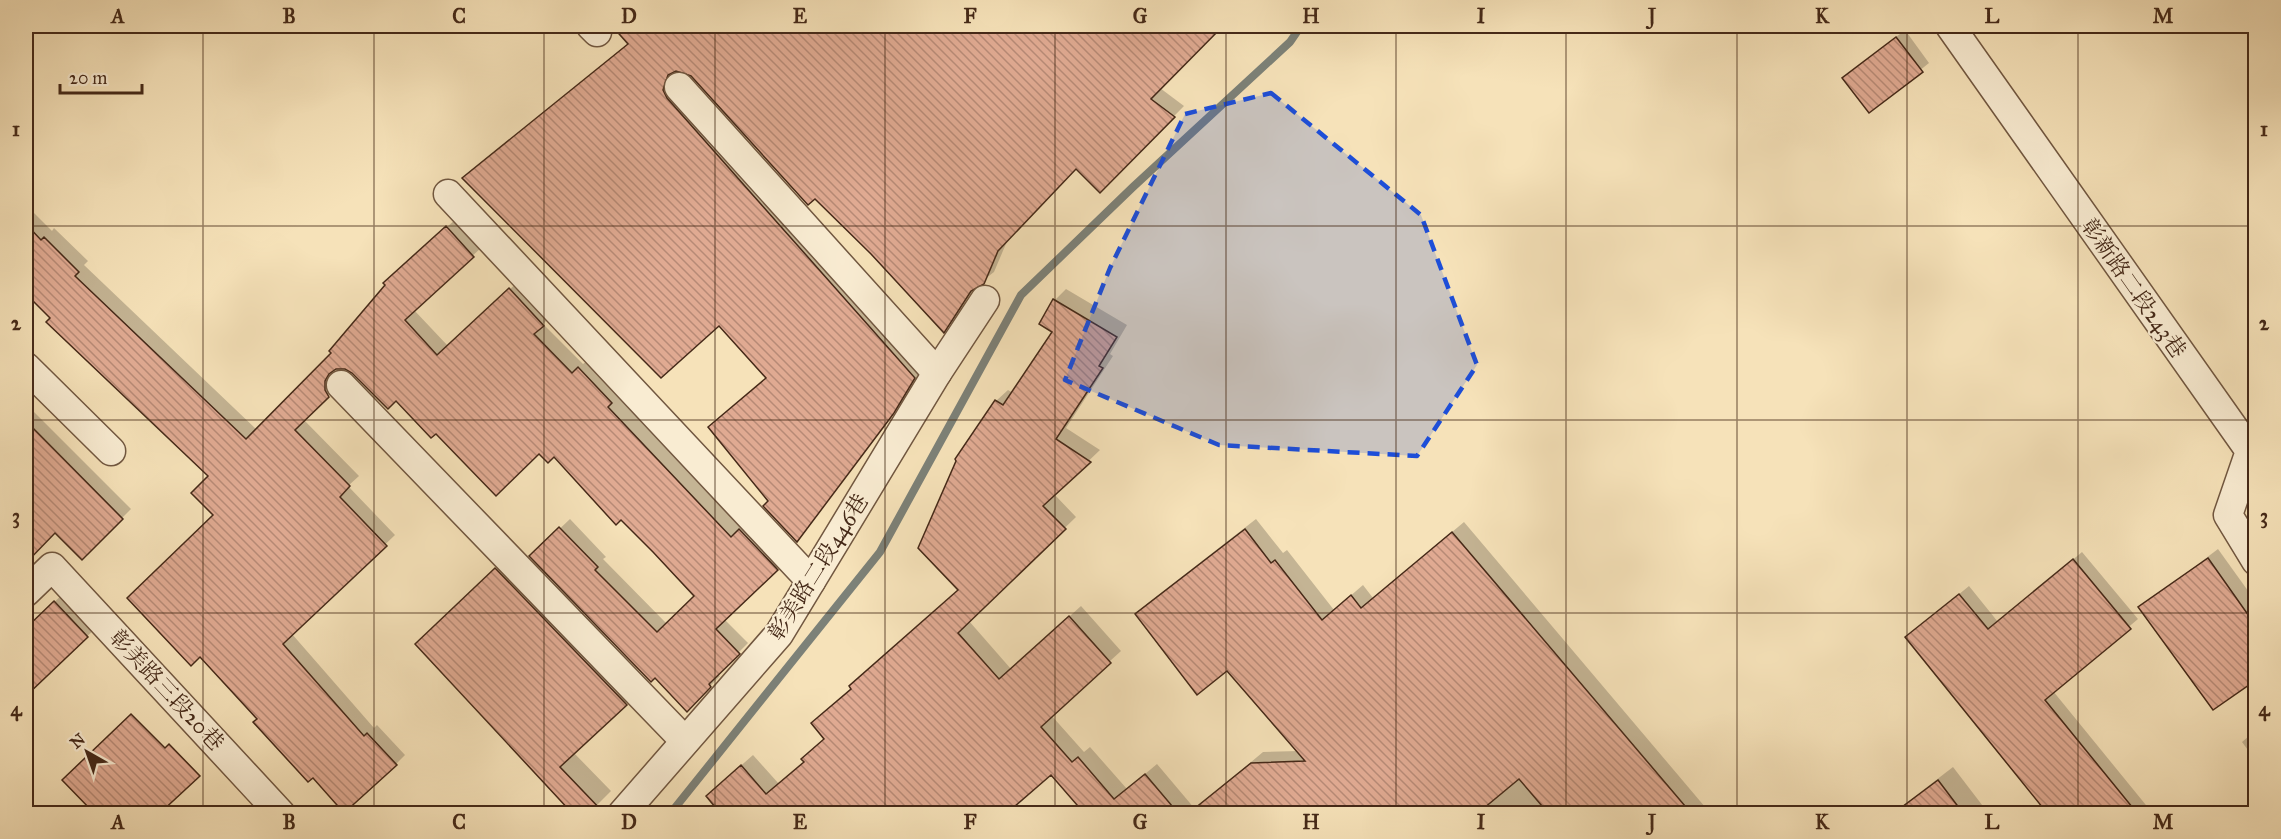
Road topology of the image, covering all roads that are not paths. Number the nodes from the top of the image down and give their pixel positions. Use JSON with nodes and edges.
{"nodes":[{"id":1,"x":1950,"y":26,"type":"edge"},
{"id":2,"x":679,"y":87,"type":"dead end"},
{"id":3,"x":448,"y":194,"type":"dead end"},
{"id":4,"x":985,"y":300,"type":"dead end"},
{"id":5,"x":26,"y":367,"type":"edge"},
{"id":6,"x":937,"y":373,"type":"junction"},
{"id":7,"x":340,"y":385,"type":"dead end"},
{"id":8,"x":111,"y":451,"type":"dead end"},
{"id":9,"x":2256,"y":561,"type":"edge"},
{"id":10,"x":811,"y":581,"type":"junction"},
{"id":11,"x":26,"y":592,"type":"edge"},
{"id":12,"x":686,"y":741,"type":"junction"},
{"id":13,"x":282,"y":813,"type":"edge"},
{"id":14,"x":622,"y":813,"type":"edge"}],
"edges":[{"from":1,"to":9,"type":"street","name":"彰新路二段243巷"},
{"from":2,"to":6,"type":"street"},
{"from":3,"to":10,"type":"street"},
{"from":4,"to":6,"type":"street","name":"彰美路二段446巷"},
{"from":5,"to":8,"type":"street"},
{"from":6,"to":10,"type":"street","name":"彰美路二段446巷"},
{"from":7,"to":12,"type":"street"},
{"from":10,"to":12,"type":"street","name":"彰美路二段446巷"},
{"from":11,"to":13,"type":"street","name":"彰美路三段20巷"},
{"from":12,"to":14,"type":"street","name":"彰美路二段446巷"}]}
